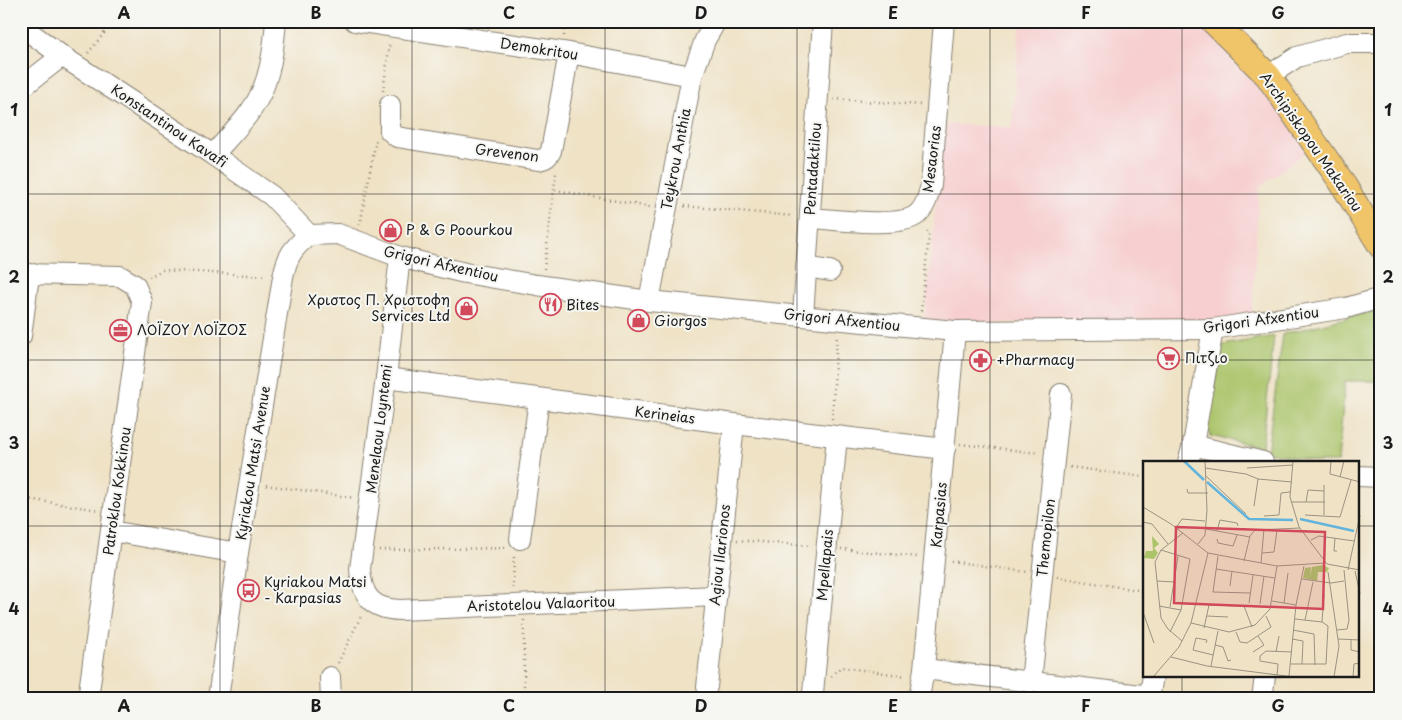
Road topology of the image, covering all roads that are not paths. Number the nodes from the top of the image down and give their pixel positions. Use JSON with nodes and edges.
{"nodes":[{"id":1,"x":276,"y":21,"type":"edge"},
{"id":2,"x":355,"y":21,"type":"edge"},
{"id":3,"x":716,"y":21,"type":"edge"},
{"id":4,"x":823,"y":21,"type":"edge"},
{"id":5,"x":944,"y":21,"type":"edge"},
{"id":6,"x":1213,"y":21,"type":"edge"},
{"id":7,"x":389,"y":24,"type":"edge"},
{"id":8,"x":21,"y":26,"type":"edge"},
{"id":9,"x":1381,"y":43,"type":"edge"},
{"id":10,"x":568,"y":53,"type":"junction"},
{"id":11,"x":70,"y":61,"type":"junction"},
{"id":12,"x":692,"y":76,"type":"junction"},
{"id":13,"x":1268,"y":76,"type":"junction"},
{"id":14,"x":21,"y":88,"type":"edge"},
{"id":15,"x":390,"y":105,"type":"road end"},
{"id":16,"x":213,"y":155,"type":"junction"},
{"id":17,"x":810,"y":218,"type":"junction"},
{"id":18,"x":309,"y":235,"type":"junction"},
{"id":19,"x":1381,"y":246,"type":"edge"},
{"id":20,"x":400,"y":257,"type":"junction"},
{"id":21,"x":806,"y":267,"type":"junction"},
{"id":22,"x":830,"y":270,"type":"dead end"},
{"id":23,"x":25,"y":274,"type":"edge"},
{"id":24,"x":1381,"y":298,"type":"edge"},
{"id":25,"x":649,"y":300,"type":"junction"},
{"id":26,"x":802,"y":316,"type":"junction"},
{"id":27,"x":1213,"y":329,"type":"junction"},
{"id":28,"x":955,"y":331,"type":"junction"},
{"id":29,"x":21,"y":336,"type":"edge"},
{"id":30,"x":386,"y":378,"type":"junction"},
{"id":31,"x":1062,"y":394,"type":"dead end"},
{"id":32,"x":539,"y":399,"type":"junction"},
{"id":33,"x":734,"y":424,"type":"junction"},
{"id":34,"x":834,"y":436,"type":"junction"},
{"id":35,"x":945,"y":446,"type":"junction"},
{"id":36,"x":1190,"y":454,"type":"edge"},
{"id":37,"x":1255,"y":461,"type":"edge"},
{"id":38,"x":1360,"y":476,"type":"edge"},
{"id":39,"x":1381,"y":478,"type":"edge"},
{"id":40,"x":113,"y":522,"type":"junction"},
{"id":41,"x":520,"y":539,"type":"dead end"},
{"id":42,"x":238,"y":553,"type":"junction"},
{"id":43,"x":716,"y":596,"type":"junction"},
{"id":44,"x":369,"y":599,"type":"joint"},
{"id":45,"x":923,"y":674,"type":"junction"},
{"id":46,"x":330,"y":677,"type":"road end"},
{"id":47,"x":1265,"y":678,"type":"edge"},
{"id":48,"x":1031,"y":682,"type":"junction"},
{"id":49,"x":707,"y":687,"type":"dead end"},
{"id":50,"x":1151,"y":690,"type":"edge"},
{"id":51,"x":813,"y":693,"type":"road end"},
{"id":52,"x":88,"y":699,"type":"edge"},
{"id":53,"x":218,"y":699,"type":"edge"},
{"id":54,"x":331,"y":699,"type":"edge"},
{"id":55,"x":919,"y":699,"type":"edge"},
{"id":56,"x":1262,"y":699,"type":"edge"}],
"edges":[{"from":1,"to":16,"type":"street"},
{"from":2,"to":7,"type":"street","name":"Demokritou"},
{"from":3,"to":12,"type":"street","name":"Teykrou Anthia"},
{"from":4,"to":17,"type":"street","name":"Pentadaktilou"},
{"from":5,"to":17,"type":"street","name":"Mesaorias"},
{"from":6,"to":13,"type":"main road","name":"Archipiskopou Makariou"},
{"from":7,"to":10,"type":"street","name":"Demokritou"},
{"from":8,"to":11,"type":"street","name":"Konstantinou Kavafi"},
{"from":9,"to":13,"type":"street"},
{"from":10,"to":12,"type":"street","name":"Demokritou"},
{"from":10,"to":15,"type":"street","name":"Grevenon"},
{"from":11,"to":14,"type":"street"},
{"from":11,"to":16,"type":"street","name":"Konstantinou Kavafi"},
{"from":12,"to":25,"type":"street","name":"Teykrou Anthia"},
{"from":13,"to":19,"type":"main road","name":"Archipiskopou Makariou"},
{"from":16,"to":18,"type":"street","name":"Konstantinou Kavafi"},
{"from":17,"to":21,"type":"street","name":"Pentadaktilou"},
{"from":18,"to":20,"type":"street","name":"Grigori Afxentiou"},
{"from":18,"to":42,"type":"street","name":"Kyriakou Matsi Avenue"},
{"from":20,"to":25,"type":"street","name":"Grigori Afxentiou"},
{"from":20,"to":30,"type":"street","name":"Menelaou Loyntemi"},
{"from":21,"to":22,"type":"street"},
{"from":21,"to":26,"type":"street","name":"Pentadaktilou"},
{"from":23,"to":29,"type":"street"},
{"from":23,"to":40,"type":"street","name":"Patroklou Kokkinou"},
{"from":24,"to":27,"type":"street","name":"Grigori Afxentiou"},
{"from":25,"to":26,"type":"street","name":"Grigori Afxentiou"},
{"from":26,"to":28,"type":"street","name":"Grigori Afxentiou"},
{"from":27,"to":28,"type":"street","name":"Grigori Afxentiou"},
{"from":27,"to":36,"type":"street"},
{"from":28,"to":35,"type":"street","name":"Karpasias"},
{"from":30,"to":32,"type":"street","name":"Kerineias"},
{"from":30,"to":44,"type":"street","name":"Menelaou Loyntemi"},
{"from":31,"to":48,"type":"street","name":"Themopilon"},
{"from":32,"to":33,"type":"street","name":"Kerineias"},
{"from":32,"to":41,"type":"street"},
{"from":33,"to":34,"type":"street","name":"Kerineias"},
{"from":33,"to":43,"type":"street","name":"Agiou Ilarionos"},
{"from":34,"to":35,"type":"street","name":"Kerineias"},
{"from":34,"to":51,"type":"street","name":"Mpellapais"},
{"from":35,"to":45,"type":"street","name":"Karpasias"},
{"from":36,"to":37,"type":"street"},
{"from":38,"to":39,"type":"street"},
{"from":40,"to":42,"type":"street"},
{"from":40,"to":52,"type":"street","name":"Patroklou Kokkinou"},
{"from":42,"to":53,"type":"street","name":"Kyriakou Matsi Avenue"},
{"from":43,"to":44,"type":"street","name":"Aristotelou Valaoritou"},
{"from":43,"to":49,"type":"street","name":"Agiou Ilarionos"},
{"from":45,"to":48,"type":"street"},
{"from":45,"to":55,"type":"street","name":"Karpasias"},
{"from":46,"to":54,"type":"street"},
{"from":47,"to":56,"type":"street"},
{"from":48,"to":50,"type":"street"}]}
